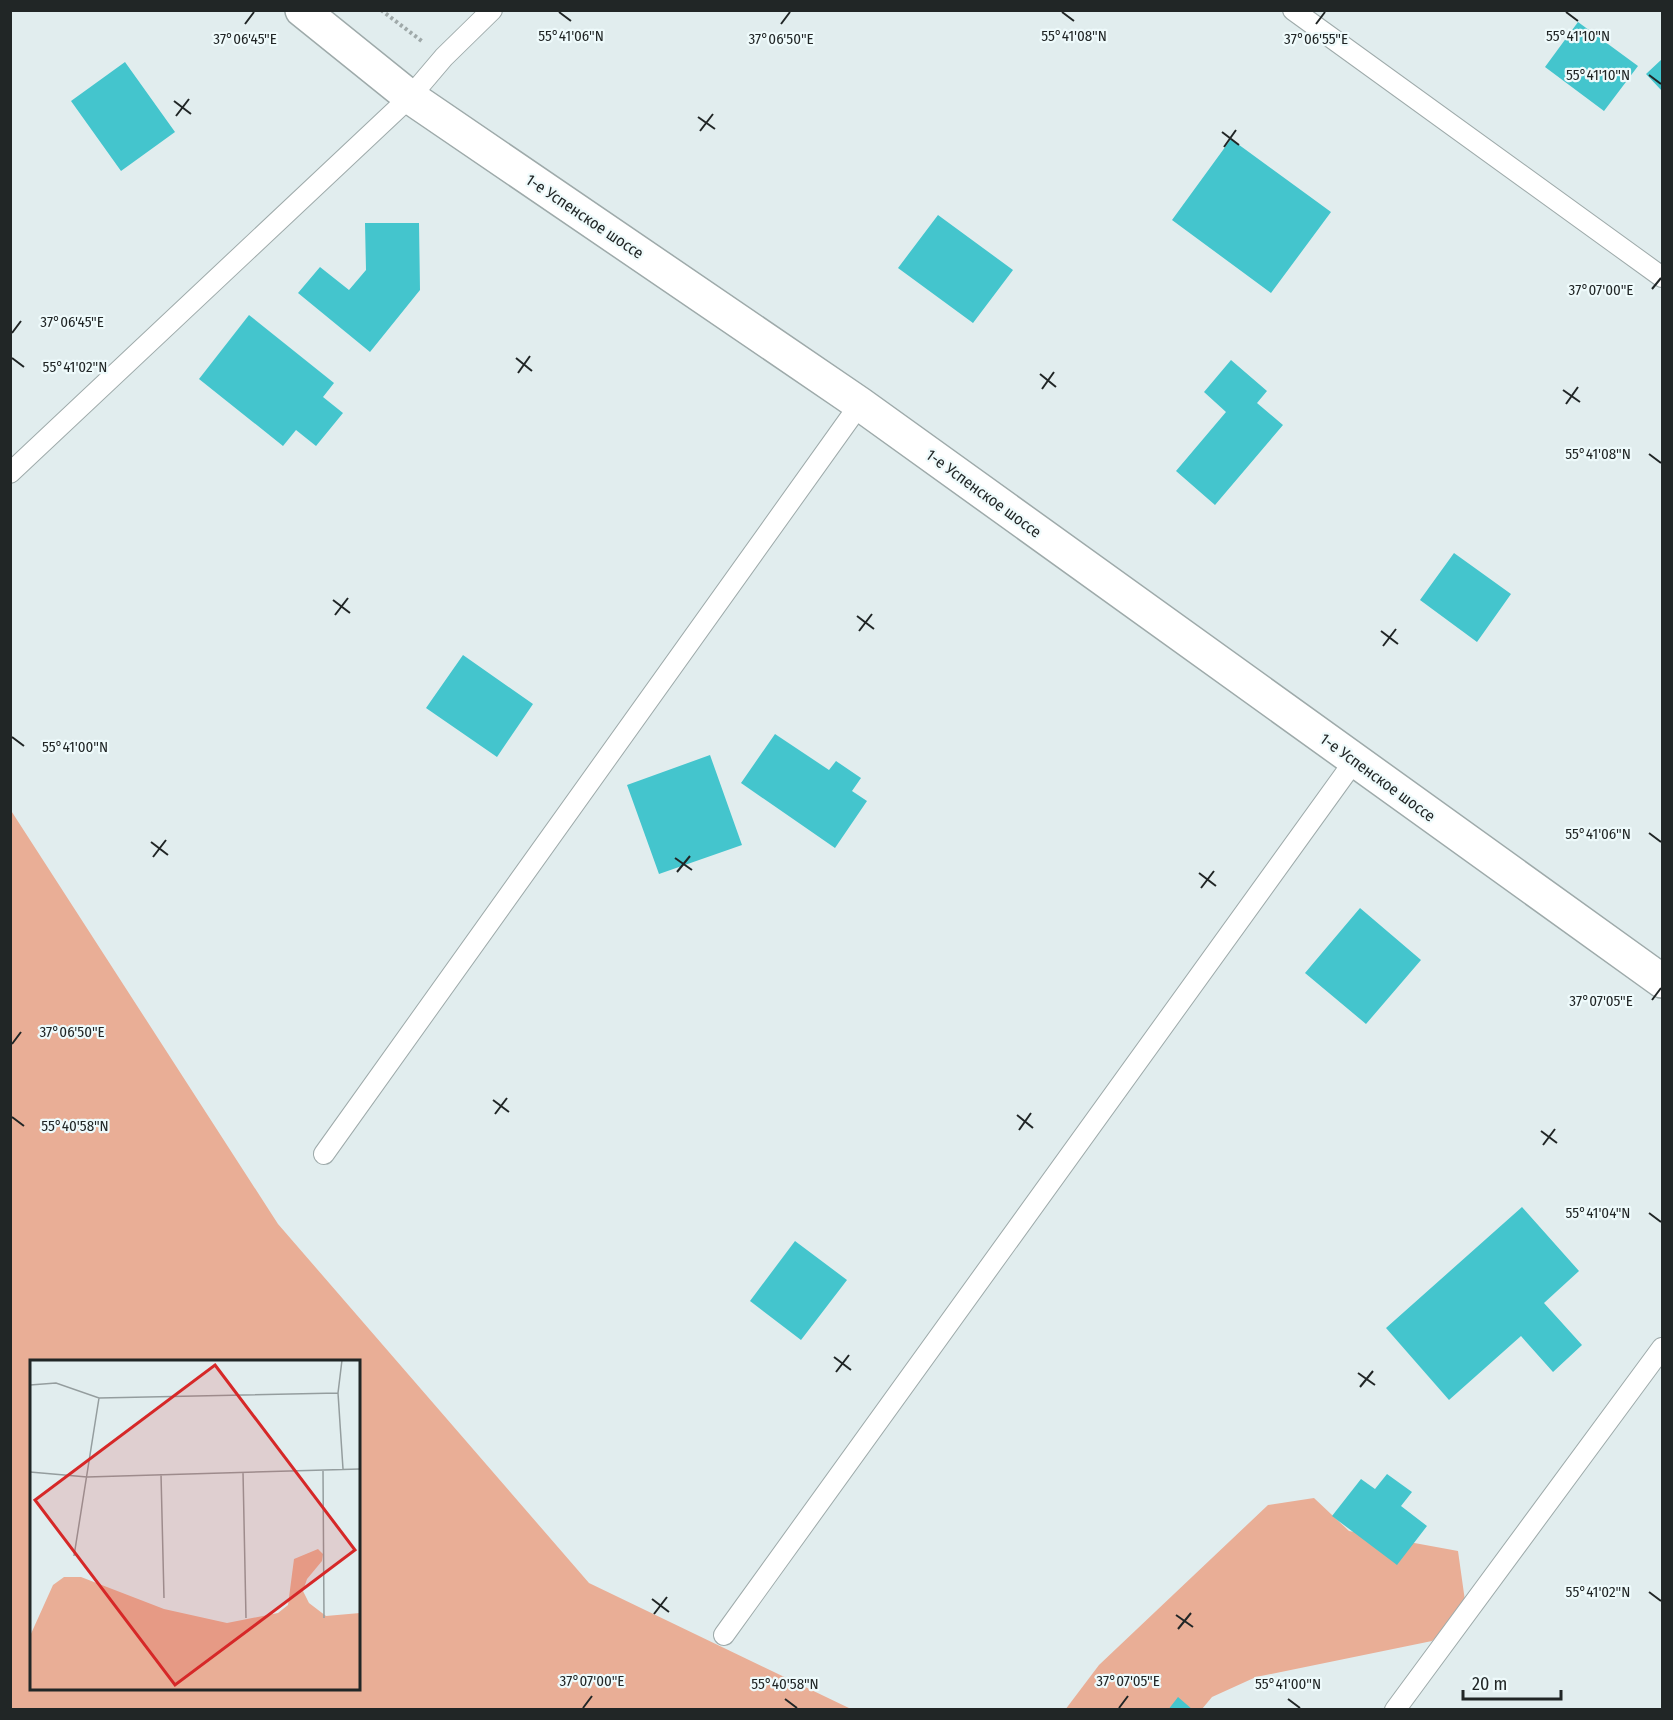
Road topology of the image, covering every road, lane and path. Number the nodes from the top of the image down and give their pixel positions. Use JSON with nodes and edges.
{"nodes":[{"id":1,"x":302,"y":10,"type":"edge"},
{"id":2,"x":381,"y":10,"type":"edge"},
{"id":3,"x":492,"y":10,"type":"edge"},
{"id":4,"x":1293,"y":10,"type":"edge"},
{"id":5,"x":444,"y":57,"type":"junction"},
{"id":6,"x":410,"y":97,"type":"junction"},
{"id":7,"x":1662,"y":277,"type":"edge"},
{"id":8,"x":860,"y":404,"type":"junction"},
{"id":9,"x":10,"y":473,"type":"edge"},
{"id":10,"x":1355,"y":760,"type":"junction"},
{"id":11,"x":1662,"y":981,"type":"edge"},
{"id":12,"x":324,"y":1154,"type":"dead end"},
{"id":13,"x":1662,"y":1348,"type":"edge"},
{"id":14,"x":724,"y":1635,"type":"dead end"},
{"id":15,"x":1395,"y":1710,"type":"edge"}],
"edges":[{"from":1,"to":6,"type":"main road","name":"1-е Успенское шоссе"},
{"from":2,"to":5,"type":"path"},
{"from":3,"to":5,"type":"lane"},
{"from":4,"to":7,"type":"lane"},
{"from":5,"to":6,"type":"lane"},
{"from":6,"to":8,"type":"main road","name":"1-е Успенское шоссе"},
{"from":6,"to":9,"type":"lane"},
{"from":8,"to":10,"type":"main road","name":"1-е Успенское шоссе"},
{"from":8,"to":12,"type":"lane"},
{"from":10,"to":11,"type":"main road","name":"1-е Успенское шоссе"},
{"from":10,"to":14,"type":"lane"},
{"from":13,"to":15,"type":"lane"}]}
